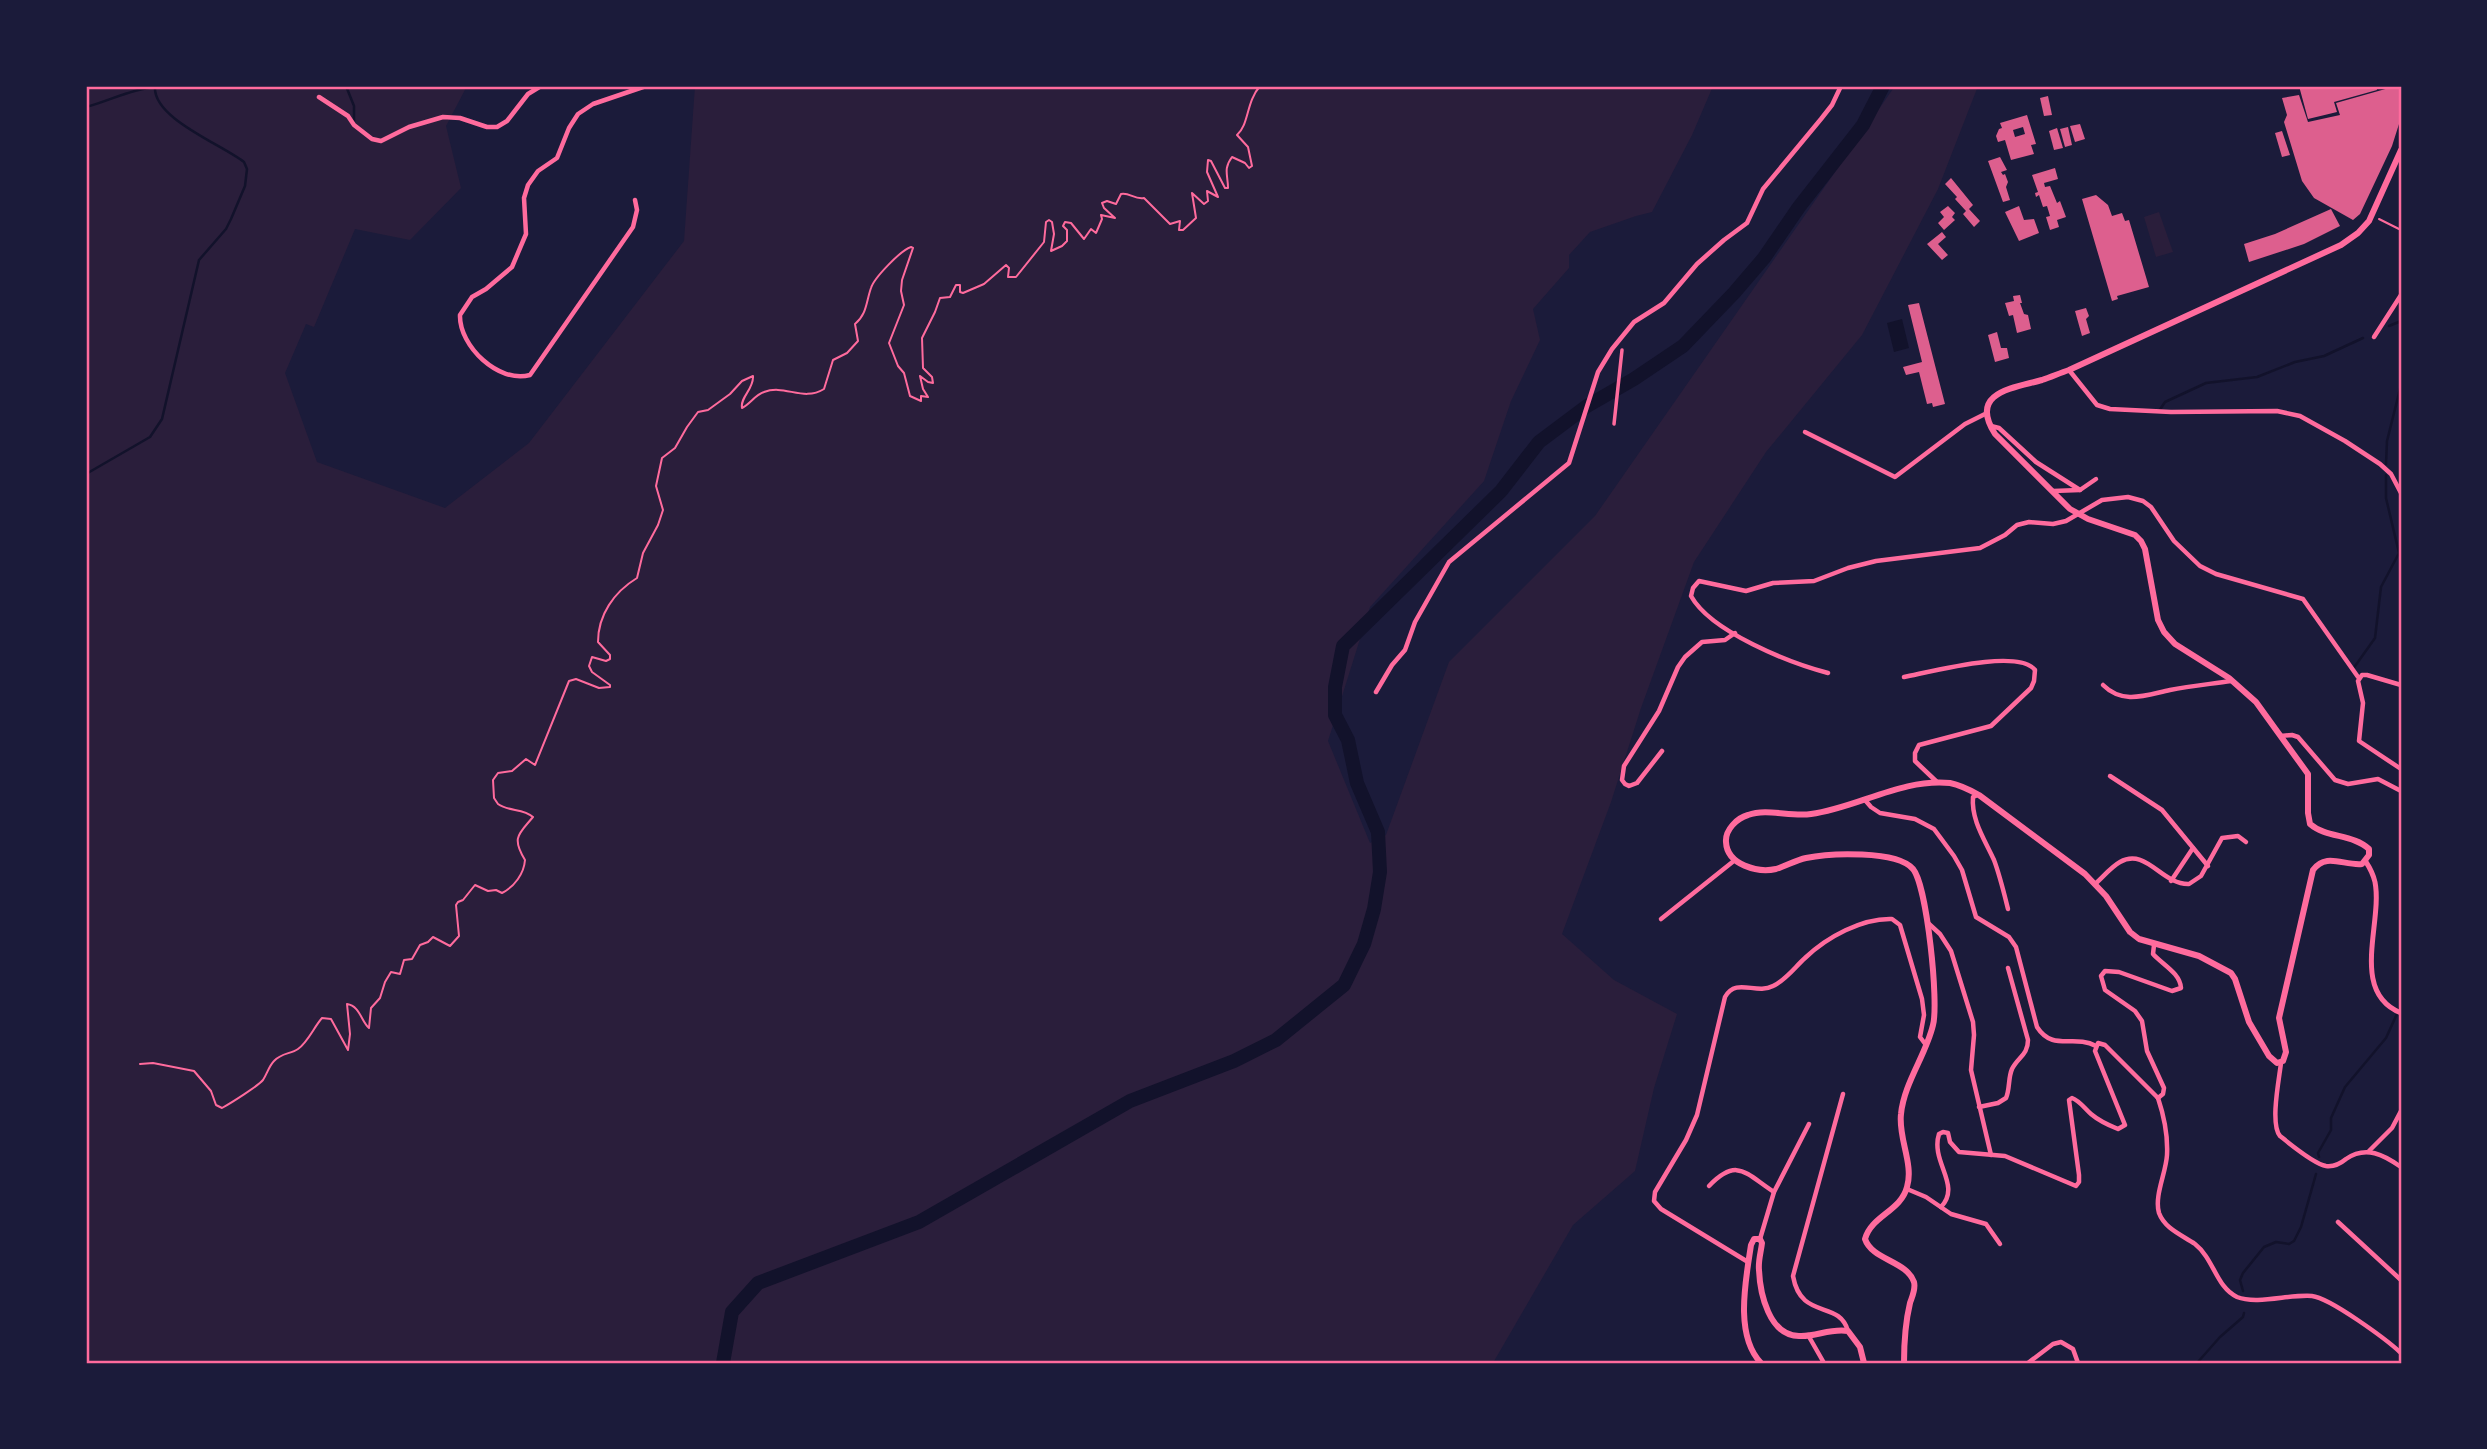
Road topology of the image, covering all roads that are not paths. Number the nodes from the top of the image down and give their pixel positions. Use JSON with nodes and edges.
{"nodes":[{"id":1,"x":541,"y":86,"type":"edge"},
{"id":2,"x":646,"y":86,"type":"edge"},
{"id":3,"x":1841,"y":86,"type":"edge"},
{"id":4,"x":319,"y":97,"type":"dead end"},
{"id":5,"x":2401,"y":150,"type":"edge"},
{"id":6,"x":635,"y":200,"type":"dead end"},
{"id":7,"x":2401,"y":295,"type":"edge"},
{"id":8,"x":2374,"y":337,"type":"dead end"},
{"id":9,"x":1622,"y":350,"type":"dead end"},
{"id":10,"x":2069,"y":370,"type":"junction"},
{"id":11,"x":1988,"y":412,"type":"junction"},
{"id":12,"x":1614,"y":424,"type":"dead end"},
{"id":13,"x":1990,"y":426,"type":"junction"},
{"id":14,"x":1805,"y":432,"type":"dead end"},
{"id":15,"x":2096,"y":479,"type":"dead end"},
{"id":16,"x":2080,"y":490,"type":"junction"},
{"id":17,"x":2053,"y":491,"type":"junction"},
{"id":18,"x":2401,"y":493,"type":"edge"},
{"id":19,"x":2078,"y":514,"type":"junction"},
{"id":20,"x":1735,"y":633,"type":"junction"},
{"id":21,"x":1828,"y":673,"type":"dead end"},
{"id":22,"x":1904,"y":677,"type":"dead end"},
{"id":23,"x":2358,"y":677,"type":"junction"},
{"id":24,"x":2231,"y":681,"type":"junction"},
{"id":25,"x":2103,"y":685,"type":"dead end"},
{"id":26,"x":2401,"y":685,"type":"edge"},
{"id":27,"x":1376,"y":692,"type":"dead end"},
{"id":28,"x":2281,"y":736,"type":"junction"},
{"id":29,"x":1662,"y":751,"type":"dead end"},
{"id":30,"x":2401,"y":769,"type":"edge"},
{"id":31,"x":2110,"y":776,"type":"dead end"},
{"id":32,"x":1939,"y":783,"type":"junction"},
{"id":33,"x":2401,"y":790,"type":"edge"},
{"id":34,"x":1979,"y":795,"type":"junction"},
{"id":35,"x":1866,"y":800,"type":"junction"},
{"id":36,"x":2246,"y":842,"type":"dead end"},
{"id":37,"x":2193,"y":848,"type":"junction"},
{"id":38,"x":1735,"y":860,"type":"junction"},
{"id":39,"x":2366,"y":862,"type":"junction"},
{"id":40,"x":2208,"y":866,"type":"junction"},
{"id":41,"x":2171,"y":881,"type":"junction"},
{"id":42,"x":2095,"y":884,"type":"junction"},
{"id":43,"x":2008,"y":909,"type":"dead end"},
{"id":44,"x":1661,"y":919,"type":"dead end"},
{"id":45,"x":1927,"y":923,"type":"junction"},
{"id":46,"x":2154,"y":944,"type":"junction"},
{"id":47,"x":2008,"y":968,"type":"dead end"},
{"id":48,"x":2401,"y":1013,"type":"edge"},
{"id":49,"x":1926,"y":1045,"type":"junction"},
{"id":50,"x":2096,"y":1046,"type":"junction"},
{"id":51,"x":2281,"y":1063,"type":"junction"},
{"id":52,"x":1843,"y":1094,"type":"dead end"},
{"id":53,"x":2158,"y":1098,"type":"junction"},
{"id":54,"x":1979,"y":1107,"type":"junction"},
{"id":55,"x":2401,"y":1111,"type":"edge"},
{"id":56,"x":1809,"y":1124,"type":"dead end"},
{"id":57,"x":2369,"y":1152,"type":"junction"},
{"id":58,"x":1991,"y":1155,"type":"junction"},
{"id":59,"x":2401,"y":1167,"type":"edge"},
{"id":60,"x":1709,"y":1186,"type":"dead end"},
{"id":61,"x":1907,"y":1189,"type":"junction"},
{"id":62,"x":1774,"y":1192,"type":"junction"},
{"id":63,"x":1941,"y":1207,"type":"junction"},
{"id":64,"x":2338,"y":1222,"type":"dead end"},
{"id":65,"x":1759,"y":1239,"type":"junction"},
{"id":66,"x":2000,"y":1244,"type":"dead end"},
{"id":67,"x":1748,"y":1262,"type":"junction"},
{"id":68,"x":2401,"y":1280,"type":"edge"},
{"id":69,"x":1848,"y":1331,"type":"junction"},
{"id":70,"x":1808,"y":1335,"type":"junction"},
{"id":71,"x":2401,"y":1353,"type":"edge"},
{"id":72,"x":1761,"y":1363,"type":"edge"},
{"id":73,"x":1825,"y":1363,"type":"edge"},
{"id":74,"x":1864,"y":1363,"type":"edge"},
{"id":75,"x":1904,"y":1363,"type":"edge"},
{"id":76,"x":2028,"y":1363,"type":"edge"},
{"id":77,"x":2078,"y":1363,"type":"edge"}],
"edges":[{"from":1,"to":4,"type":"street"},
{"from":2,"to":6,"type":"street"},
{"from":3,"to":27,"type":"street"},
{"from":5,"to":10,"type":"main road"},
{"from":7,"to":8,"type":"street"},
{"from":9,"to":12,"type":"street"},
{"from":10,"to":11,"type":"main road"},
{"from":10,"to":18,"type":"street"},
{"from":11,"to":13,"type":"main road"},
{"from":11,"to":14,"type":"street"},
{"from":13,"to":16,"type":"street"},
{"from":13,"to":17,"type":"main road"},
{"from":15,"to":16,"type":"street"},
{"from":16,"to":17,"type":"street"},
{"from":17,"to":19,"type":"main road"},
{"from":19,"to":20,"type":"street"},
{"from":19,"to":23,"type":"street"},
{"from":19,"to":24,"type":"main road"},
{"from":20,"to":21,"type":"street"},
{"from":20,"to":29,"type":"street"},
{"from":22,"to":32,"type":"street"},
{"from":23,"to":26,"type":"street"},
{"from":23,"to":30,"type":"street"},
{"from":24,"to":25,"type":"street"},
{"from":24,"to":28,"type":"main road"},
{"from":28,"to":33,"type":"street"},
{"from":28,"to":39,"type":"main road"},
{"from":31,"to":37,"type":"street"},
{"from":32,"to":34,"type":"main road"},
{"from":32,"to":35,"type":"main road"},
{"from":34,"to":42,"type":"main road"},
{"from":34,"to":43,"type":"street"},
{"from":35,"to":38,"type":"main road"},
{"from":35,"to":50,"type":"street"},
{"from":36,"to":40,"type":"street"},
{"from":37,"to":40,"type":"street"},
{"from":37,"to":41,"type":"street"},
{"from":38,"to":44,"type":"street"},
{"from":38,"to":45,"type":"main road"},
{"from":39,"to":48,"type":"street"},
{"from":39,"to":51,"type":"main road"},
{"from":40,"to":41,"type":"street"},
{"from":41,"to":42,"type":"street"},
{"from":42,"to":46,"type":"main road"},
{"from":45,"to":49,"type":"main road"},
{"from":45,"to":54,"type":"street"},
{"from":46,"to":51,"type":"main road"},
{"from":46,"to":53,"type":"street"},
{"from":47,"to":54,"type":"street"},
{"from":49,"to":61,"type":"main road"},
{"from":49,"to":67,"type":"street"},
{"from":50,"to":53,"type":"street"},
{"from":50,"to":58,"type":"street"},
{"from":51,"to":57,"type":"street"},
{"from":52,"to":69,"type":"street"},
{"from":53,"to":71,"type":"street"},
{"from":54,"to":58,"type":"street"},
{"from":55,"to":57,"type":"street"},
{"from":56,"to":62,"type":"street"},
{"from":57,"to":59,"type":"street"},
{"from":58,"to":63,"type":"street"},
{"from":60,"to":62,"type":"street"},
{"from":61,"to":63,"type":"street"},
{"from":61,"to":75,"type":"main road"},
{"from":62,"to":65,"type":"street"},
{"from":63,"to":66,"type":"street"},
{"from":64,"to":68,"type":"street"},
{"from":65,"to":67,"type":"main road"},
{"from":65,"to":70,"type":"main road"},
{"from":67,"to":72,"type":"main road"},
{"from":69,"to":70,"type":"main road"},
{"from":69,"to":74,"type":"main road"},
{"from":70,"to":73,"type":"street"},
{"from":76,"to":77,"type":"street"}]}
